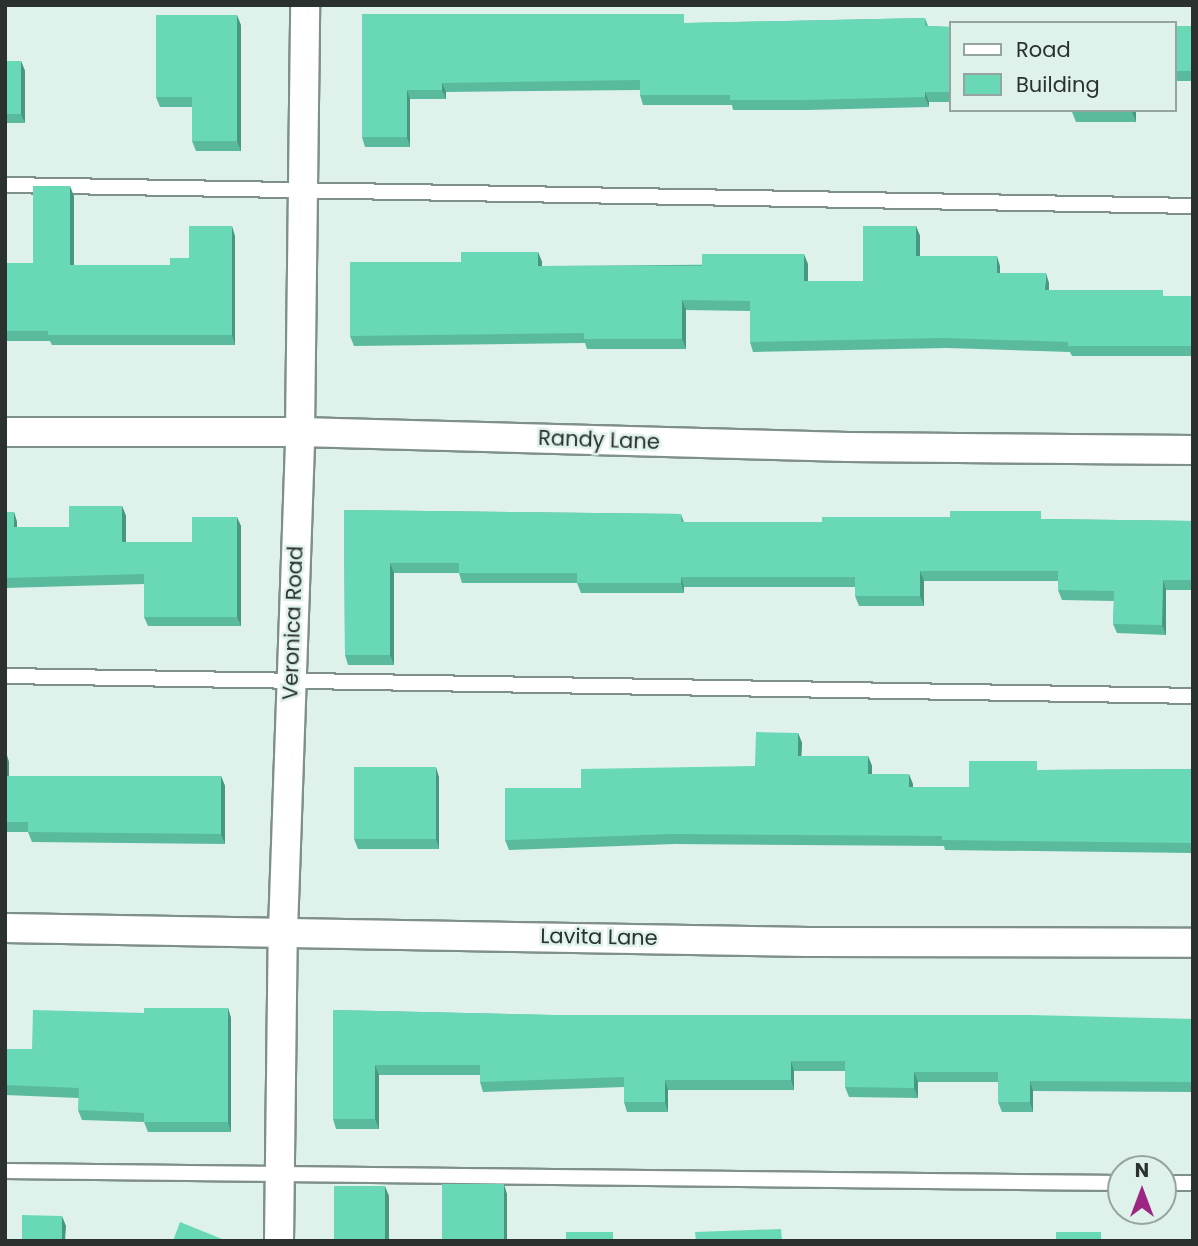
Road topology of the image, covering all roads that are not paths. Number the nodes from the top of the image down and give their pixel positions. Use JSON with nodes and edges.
{"nodes":[{"id":1,"x":305,"y":5,"type":"edge"},
{"id":2,"x":5,"y":185,"type":"edge"},
{"id":3,"x":303,"y":188,"type":"junction"},
{"id":4,"x":1193,"y":206,"type":"edge"},
{"id":5,"x":5,"y":432,"type":"edge"},
{"id":6,"x":300,"y":432,"type":"junction"},
{"id":7,"x":1193,"y":450,"type":"edge"},
{"id":8,"x":5,"y":676,"type":"edge"},
{"id":9,"x":292,"y":678,"type":"junction"},
{"id":10,"x":1193,"y":696,"type":"edge"},
{"id":11,"x":5,"y":928,"type":"edge"},
{"id":12,"x":283,"y":930,"type":"junction"},
{"id":13,"x":1193,"y":943,"type":"edge"},
{"id":14,"x":5,"y":1171,"type":"edge"},
{"id":15,"x":280,"y":1175,"type":"junction"},
{"id":16,"x":1107,"y":1183,"type":"edge"},
{"id":17,"x":279,"y":1241,"type":"edge"}],
"edges":[{"from":1,"to":3,"type":"street","name":"Veronica Road"},
{"from":2,"to":3,"type":"lane"},
{"from":3,"to":4,"type":"lane"},
{"from":3,"to":6,"type":"street","name":"Veronica Road"},
{"from":5,"to":6,"type":"street","name":"Randy Lane"},
{"from":6,"to":7,"type":"street","name":"Randy Lane"},
{"from":6,"to":9,"type":"street","name":"Veronica Road"},
{"from":8,"to":9,"type":"lane"},
{"from":9,"to":10,"type":"lane"},
{"from":9,"to":12,"type":"street","name":"Veronica Road"},
{"from":11,"to":12,"type":"street","name":"Lavita Lane"},
{"from":12,"to":13,"type":"street","name":"Lavita Lane"},
{"from":12,"to":15,"type":"street","name":"Veronica Road"},
{"from":14,"to":15,"type":"lane"},
{"from":15,"to":16,"type":"lane"},
{"from":15,"to":17,"type":"street","name":"Veronica Road"}]}
